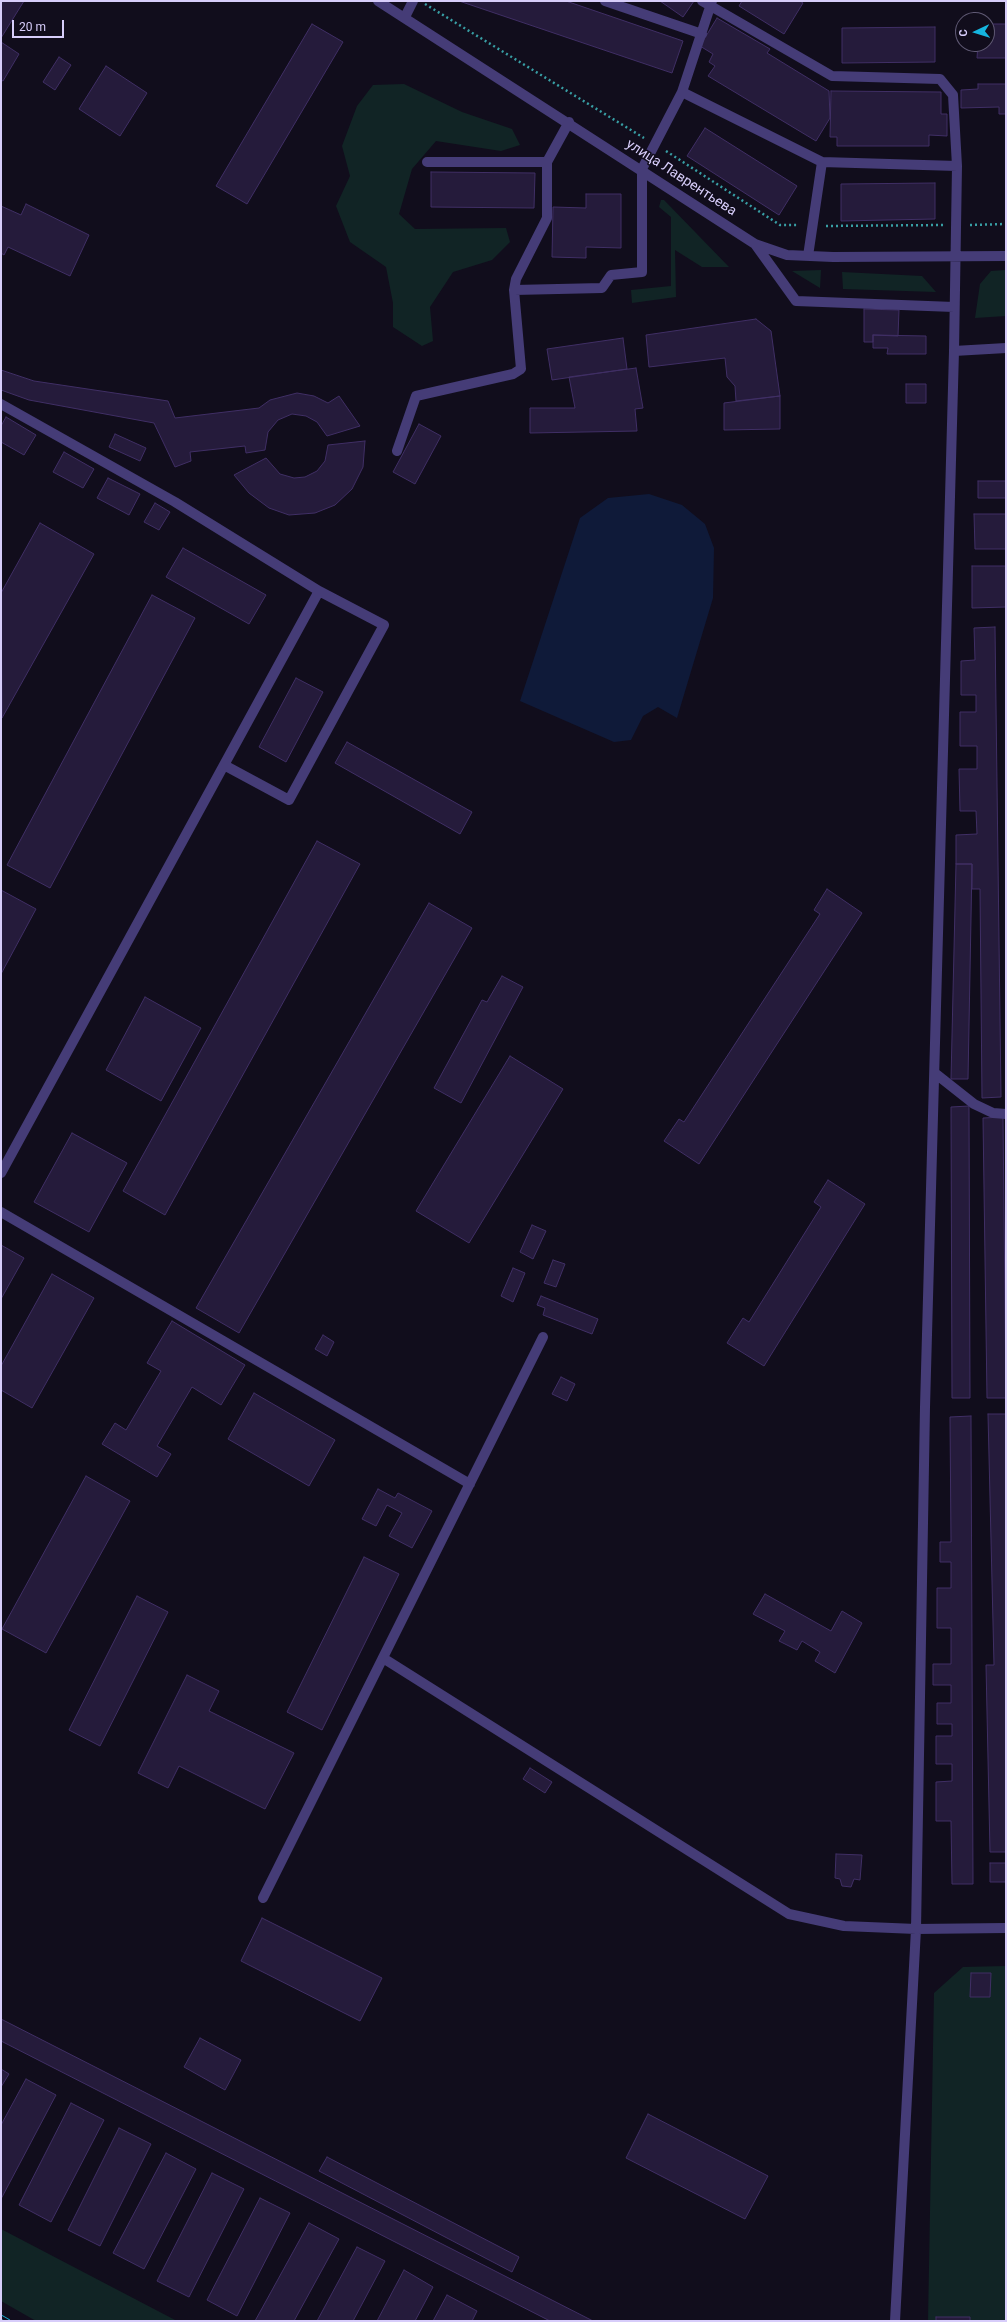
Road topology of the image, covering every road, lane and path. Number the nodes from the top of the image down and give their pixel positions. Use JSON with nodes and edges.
{"nodes":[{"id":1,"x":378,"y":1,"type":"edge"},
{"id":2,"x":413,"y":1,"type":"edge"},
{"id":3,"x":419,"y":1,"type":"edge"},
{"id":4,"x":605,"y":1,"type":"edge"},
{"id":5,"x":708,"y":2,"type":"edge"},
{"id":6,"x":405,"y":17,"type":"junction"},
{"id":7,"x":702,"y":34,"type":"junction"},
{"id":8,"x":682,"y":92,"type":"junction"},
{"id":9,"x":569,"y":122,"type":"junction"},
{"id":10,"x":655,"y":144,"type":"junction"},
{"id":11,"x":427,"y":162,"type":"dead end"},
{"id":12,"x":547,"y":162,"type":"junction"},
{"id":13,"x":822,"y":162,"type":"junction"},
{"id":14,"x":957,"y":166,"type":"junction"},
{"id":15,"x":642,"y":169,"type":"junction"},
{"id":16,"x":1006,"y":224,"type":"edge"},
{"id":17,"x":956,"y":225,"type":"junction"},
{"id":18,"x":813,"y":226,"type":"junction"},
{"id":19,"x":755,"y":244,"type":"junction"},
{"id":20,"x":808,"y":256,"type":"junction"},
{"id":21,"x":955,"y":256,"type":"junction"},
{"id":22,"x":1006,"y":256,"type":"edge"},
{"id":23,"x":514,"y":290,"type":"junction"},
{"id":24,"x":954,"y":307,"type":"junction"},
{"id":25,"x":1006,"y":348,"type":"edge"},
{"id":26,"x":954,"y":351,"type":"junction"},
{"id":27,"x":1,"y":404,"type":"edge"},
{"id":28,"x":397,"y":451,"type":"dead end"},
{"id":29,"x":320,"y":590,"type":"junction"},
{"id":30,"x":224,"y":765,"type":"junction"},
{"id":31,"x":936,"y":1074,"type":"junction"},
{"id":32,"x":1006,"y":1114,"type":"edge"},
{"id":33,"x":1,"y":1174,"type":"edge"},
{"id":34,"x":1,"y":1212,"type":"edge"},
{"id":35,"x":543,"y":1337,"type":"dead end"},
{"id":36,"x":470,"y":1484,"type":"junction"},
{"id":37,"x":383,"y":1658,"type":"junction"},
{"id":38,"x":263,"y":1898,"type":"dead end"},
{"id":39,"x":1006,"y":1928,"type":"edge"},
{"id":40,"x":916,"y":1929,"type":"junction"},
{"id":41,"x":895,"y":2321,"type":"edge"}],
"edges":[{"from":1,"to":6,"type":"street","name":"улица Лаврентьева"},
{"from":2,"to":6,"type":"street"},
{"from":3,"to":10,"type":"path"},
{"from":4,"to":7,"type":"street"},
{"from":5,"to":7,"type":"street"},
{"from":5,"to":14,"type":"street"},
{"from":6,"to":9,"type":"street","name":"улица Лаврентьева"},
{"from":7,"to":8,"type":"street"},
{"from":8,"to":10,"type":"street"},
{"from":8,"to":13,"type":"street"},
{"from":9,"to":12,"type":"street"},
{"from":9,"to":15,"type":"street","name":"улица Лаврентьева"},
{"from":10,"to":15,"type":"street"},
{"from":10,"to":18,"type":"path"},
{"from":11,"to":12,"type":"street"},
{"from":12,"to":23,"type":"street"},
{"from":13,"to":14,"type":"street"},
{"from":13,"to":18,"type":"street"},
{"from":14,"to":17,"type":"street"},
{"from":15,"to":19,"type":"street","name":"улица Лаврентьева"},
{"from":15,"to":23,"type":"street"},
{"from":16,"to":17,"type":"path"},
{"from":17,"to":18,"type":"path"},
{"from":17,"to":21,"type":"street"},
{"from":18,"to":20,"type":"street"},
{"from":19,"to":20,"type":"street","name":"улица Лаврентьева"},
{"from":19,"to":24,"type":"street"},
{"from":20,"to":21,"type":"street","name":"улица Лаврентьева"},
{"from":21,"to":22,"type":"street","name":"улица Лаврентьева"},
{"from":21,"to":24,"type":"street"},
{"from":23,"to":28,"type":"street"},
{"from":24,"to":26,"type":"street"},
{"from":25,"to":26,"type":"street"},
{"from":26,"to":31,"type":"street"},
{"from":27,"to":29,"type":"street"},
{"from":29,"to":30,"type":"street"},
{"from":29,"to":30,"type":"street"},
{"from":30,"to":33,"type":"street"},
{"from":31,"to":32,"type":"street"},
{"from":31,"to":40,"type":"street"},
{"from":34,"to":36,"type":"street"},
{"from":35,"to":36,"type":"street"},
{"from":36,"to":37,"type":"street"},
{"from":37,"to":38,"type":"street"},
{"from":37,"to":40,"type":"street"},
{"from":39,"to":40,"type":"street"},
{"from":40,"to":41,"type":"street"}]}
